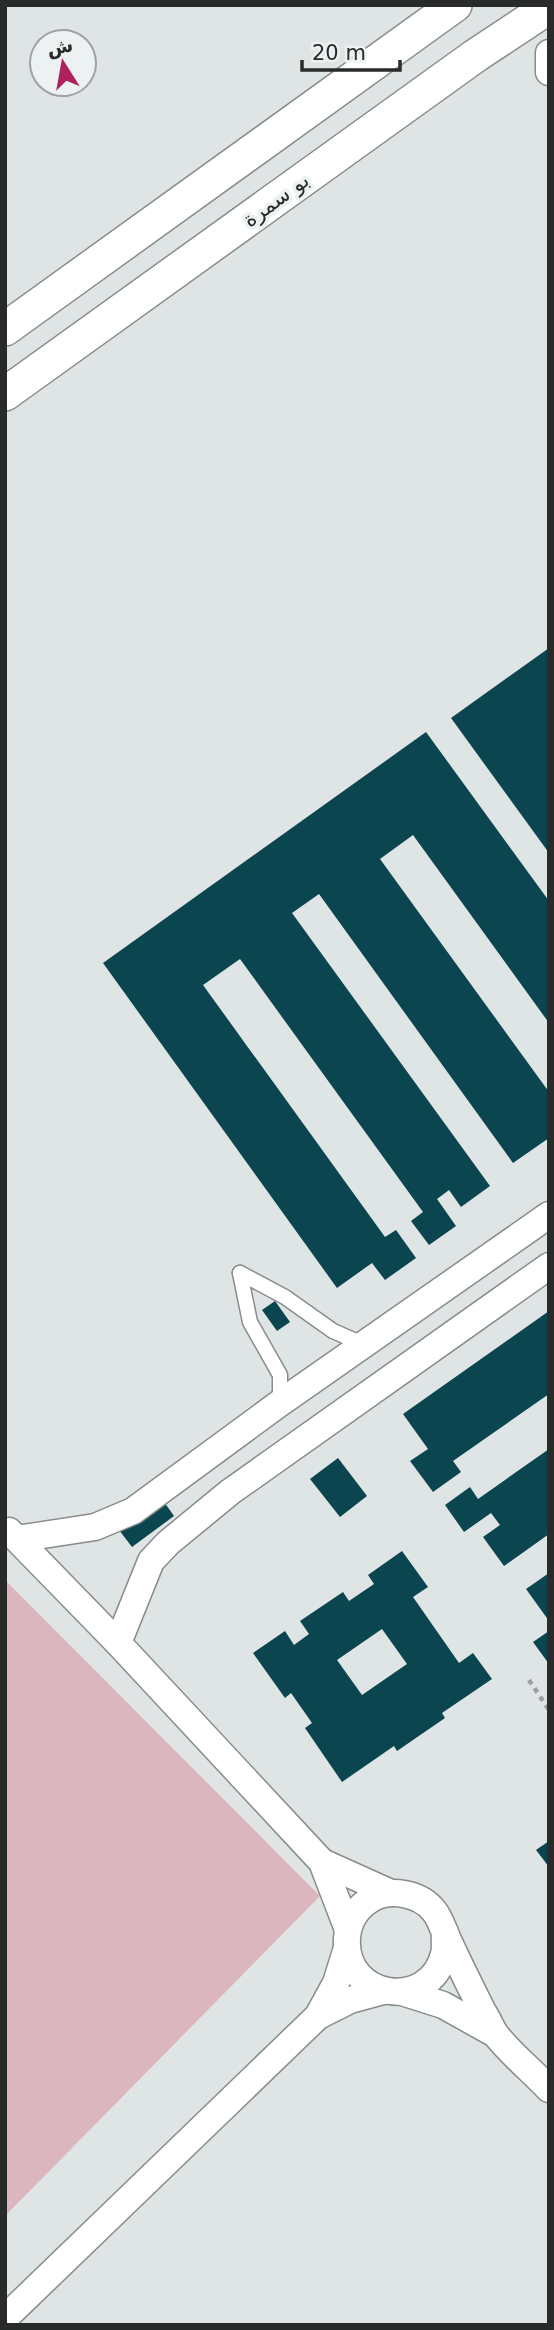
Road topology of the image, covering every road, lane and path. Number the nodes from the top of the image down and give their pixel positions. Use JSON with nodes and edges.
{"nodes":[{"id":1,"x":455,"y":5,"type":"edge"},
{"id":2,"x":549,"y":7,"type":"edge"},
{"id":3,"x":549,"y":53,"type":"edge"},
{"id":4,"x":549,"y":72,"type":"edge"},
{"id":5,"x":5,"y":330,"type":"edge"},
{"id":6,"x":5,"y":394,"type":"edge"},
{"id":7,"x":549,"y":1216,"type":"edge"},
{"id":8,"x":549,"y":1266,"type":"edge"},
{"id":9,"x":365,"y":1345,"type":"junction"},
{"id":10,"x":280,"y":1403,"type":"junction"},
{"id":11,"x":11,"y":1533,"type":"edge"},
{"id":12,"x":118,"y":1643,"type":"junction"},
{"id":13,"x":528,"y":1680,"type":"dead end"},
{"id":14,"x":549,"y":1710,"type":"edge"},
{"id":15,"x":323,"y":1862,"type":"junction"},
{"id":16,"x":391,"y":1893,"type":"junction"},
{"id":17,"x":444,"y":1932,"type":"junction"},
{"id":18,"x":346,"y":1939,"type":"junction"},
{"id":19,"x":392,"y":1992,"type":"junction"},
{"id":20,"x":318,"y":2016,"type":"junction"},
{"id":21,"x":495,"y":2034,"type":"junction"},
{"id":22,"x":549,"y":2089,"type":"edge"},
{"id":23,"x":5,"y":2318,"type":"edge"}],
"edges":[{"from":1,"to":5,"type":"street"},
{"from":2,"to":6,"type":"street","name":"بو سمرة"},
{"from":3,"to":4,"type":"street"},
{"from":7,"to":9,"type":"street"},
{"from":8,"to":12,"type":"street"},
{"from":9,"to":10,"type":"street"},
{"from":9,"to":10,"type":"lane"},
{"from":10,"to":11,"type":"street"},
{"from":11,"to":12,"type":"street"},
{"from":12,"to":15,"type":"street"},
{"from":13,"to":14,"type":"path"},
{"from":15,"to":16,"type":"street"},
{"from":15,"to":18,"type":"street"},
{"from":16,"to":17,"type":"street"},
{"from":16,"to":18,"type":"street"},
{"from":17,"to":19,"type":"street"},
{"from":17,"to":21,"type":"street"},
{"from":18,"to":19,"type":"street"},
{"from":18,"to":20,"type":"street"},
{"from":19,"to":20,"type":"street"},
{"from":19,"to":21,"type":"street"},
{"from":20,"to":23,"type":"street"},
{"from":21,"to":22,"type":"street"}]}
